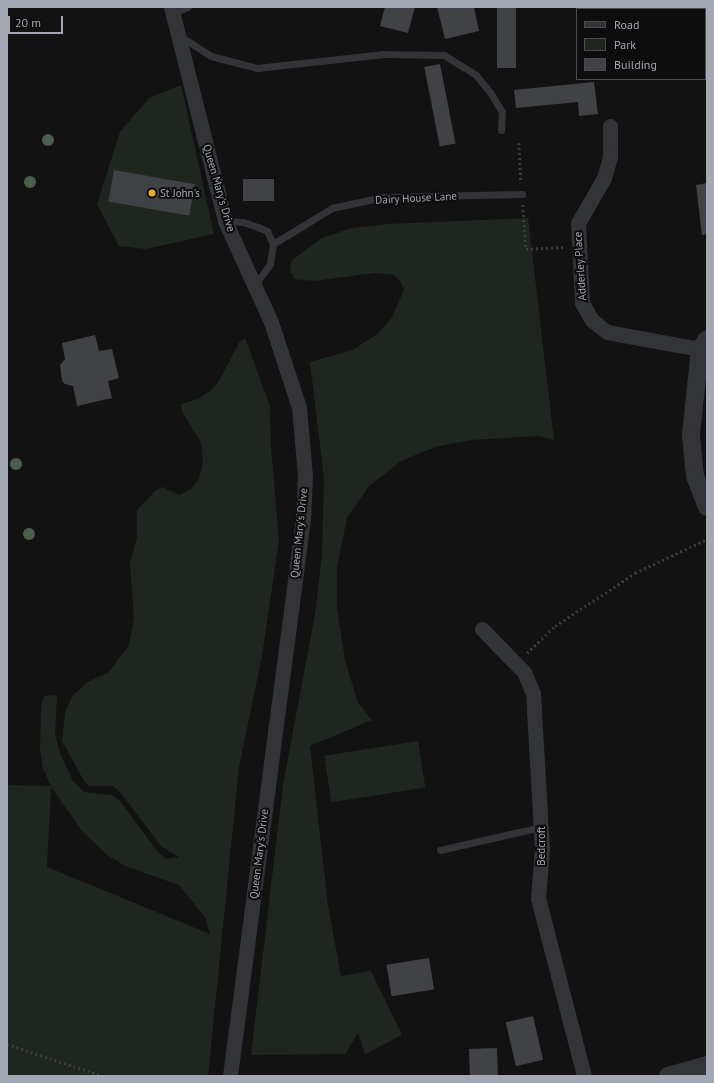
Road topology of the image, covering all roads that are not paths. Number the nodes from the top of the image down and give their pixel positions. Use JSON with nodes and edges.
{"nodes":[{"id":1,"x":188,"y":7,"type":"edge"},
{"id":2,"x":172,"y":10,"type":"edge"},
{"id":3,"x":178,"y":35,"type":"junction"},
{"id":4,"x":610,"y":126,"type":"dead end"},
{"id":5,"x":501,"y":130,"type":"dead end"},
{"id":6,"x":522,"y":194,"type":"road end"},
{"id":7,"x":226,"y":221,"type":"junction"},
{"id":8,"x":273,"y":244,"type":"junction"},
{"id":9,"x":253,"y":286,"type":"junction"},
{"id":10,"x":704,"y":344,"type":"edge"},
{"id":11,"x":707,"y":507,"type":"edge"},
{"id":12,"x":482,"y":629,"type":"dead end"},
{"id":13,"x":541,"y":827,"type":"junction"},
{"id":14,"x":440,"y":850,"type":"dead end"},
{"id":15,"x":707,"y":1066,"type":"edge"},
{"id":16,"x":230,"y":1076,"type":"edge"},
{"id":17,"x":584,"y":1076,"type":"edge"},
{"id":18,"x":668,"y":1076,"type":"edge"}],
"edges":[{"from":1,"to":2,"type":"lane"},
{"from":2,"to":3,"type":"street","name":"Queen Mary's Drive"},
{"from":3,"to":5,"type":"lane"},
{"from":3,"to":7,"type":"street","name":"Queen Mary's Drive"},
{"from":4,"to":10,"type":"street","name":"Adderley Place"},
{"from":6,"to":8,"type":"lane","name":"Dairy House Lane"},
{"from":7,"to":8,"type":"lane"},
{"from":7,"to":9,"type":"street","name":"Queen Mary's Drive"},
{"from":8,"to":9,"type":"lane"},
{"from":9,"to":16,"type":"street","name":"Queen Mary's Drive"},
{"from":10,"to":11,"type":"street"},
{"from":12,"to":13,"type":"street","name":"Bedcroft"},
{"from":13,"to":14,"type":"lane"},
{"from":13,"to":17,"type":"street","name":"Bedcroft"},
{"from":15,"to":18,"type":"street"}]}
